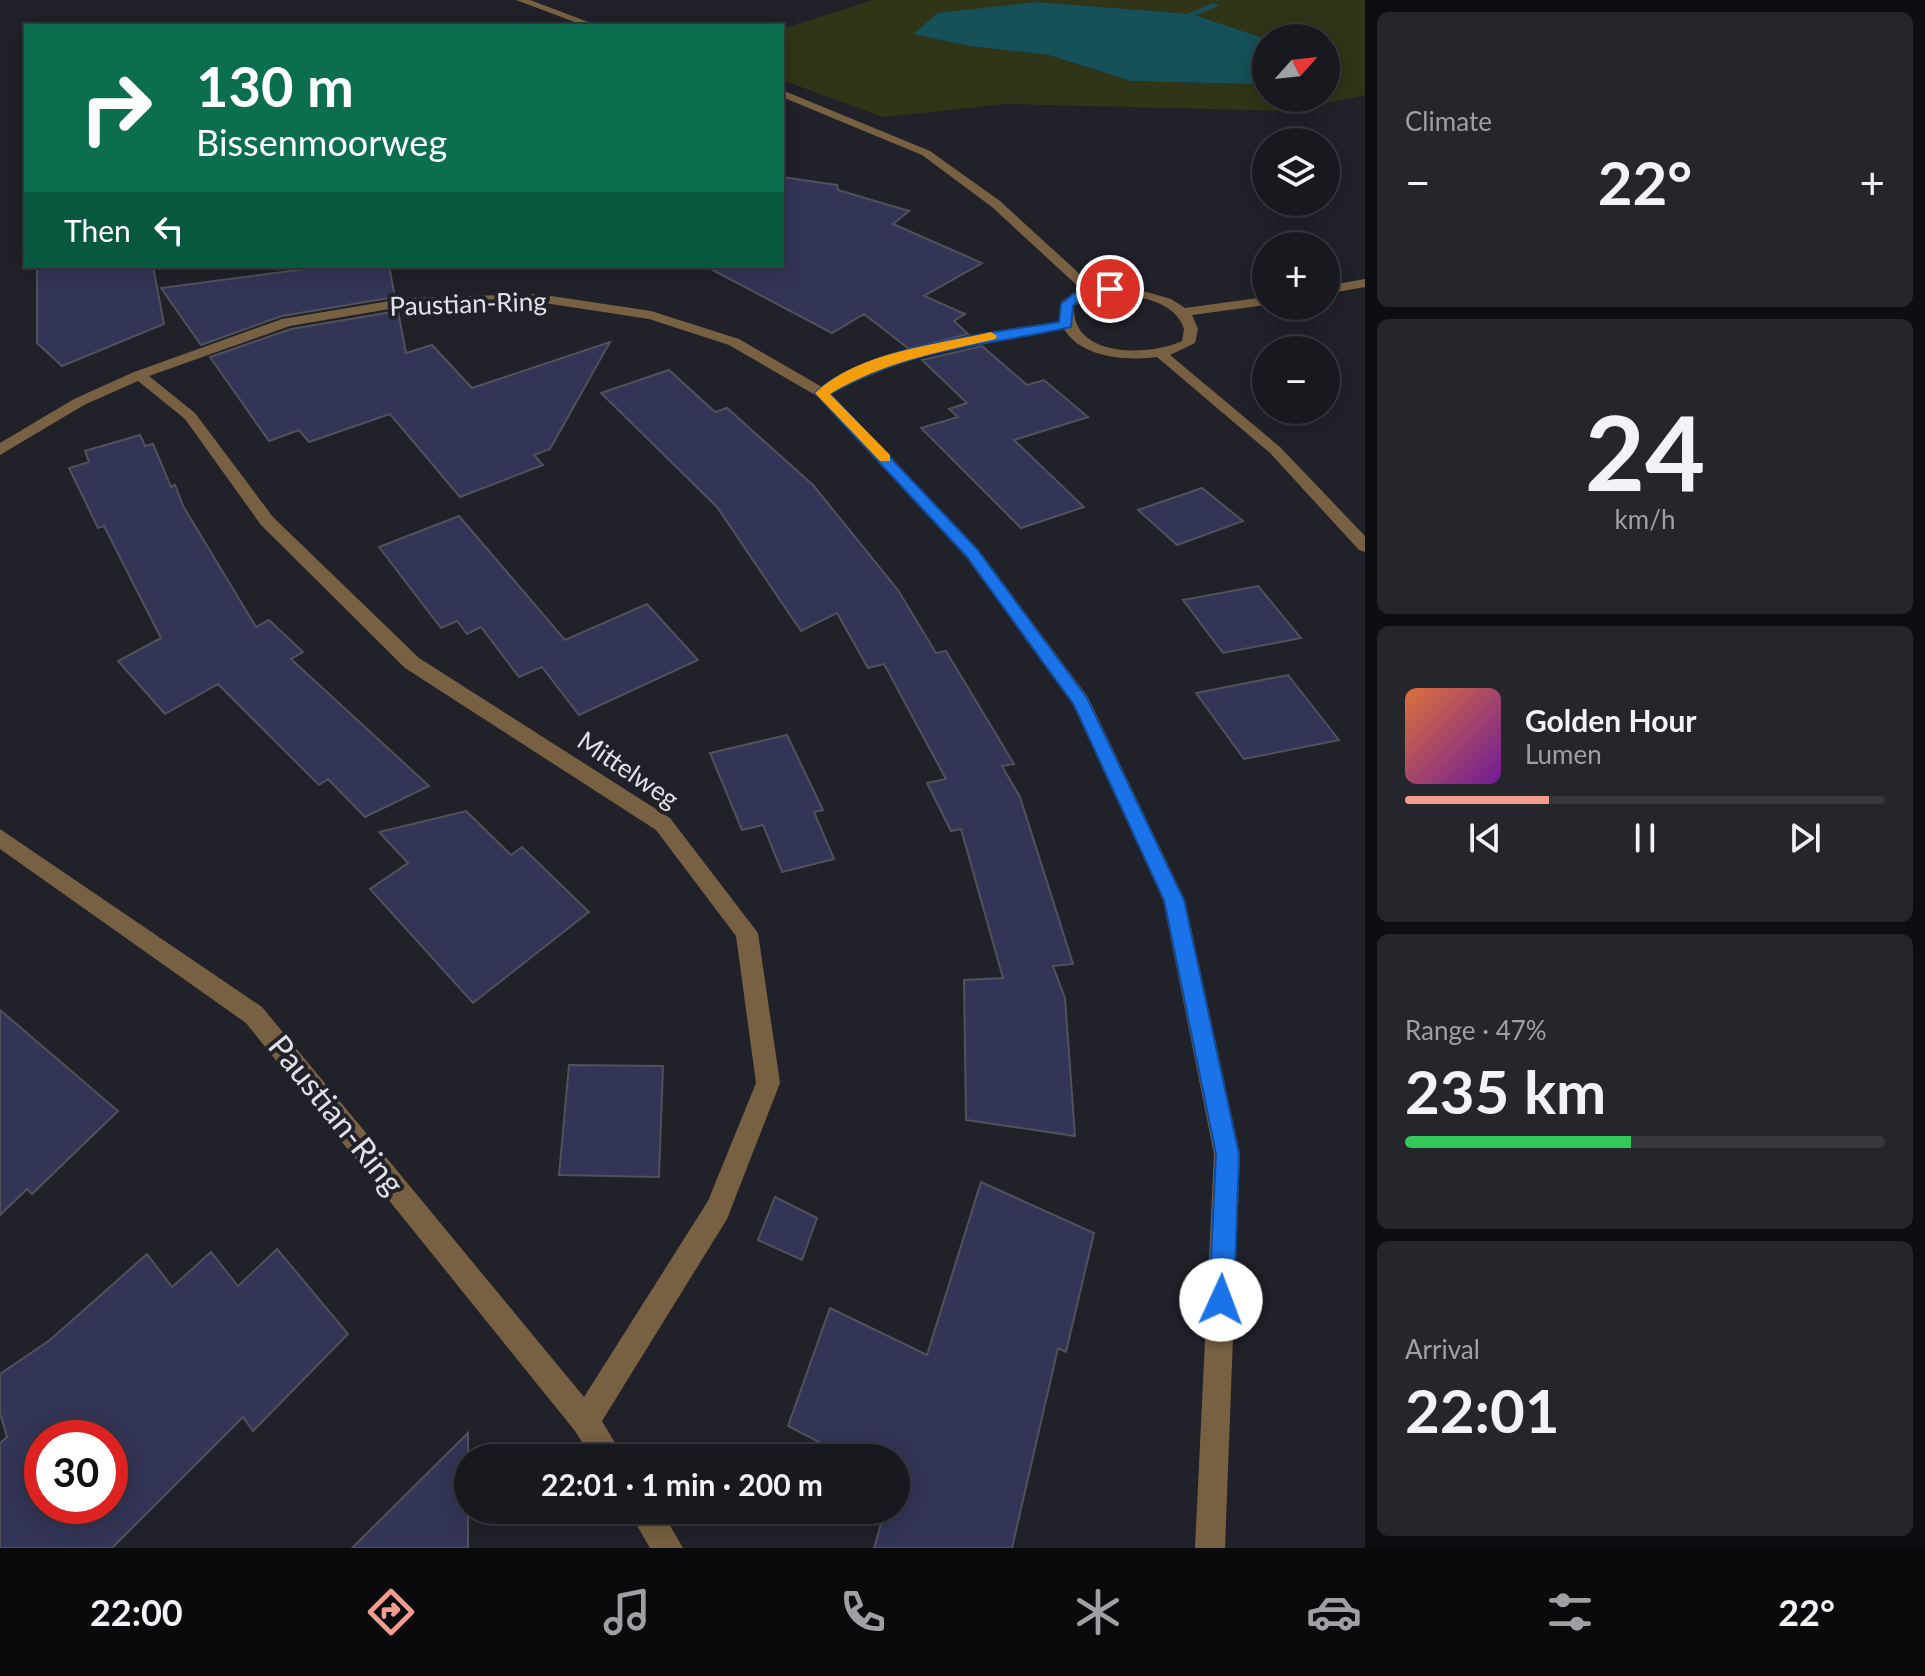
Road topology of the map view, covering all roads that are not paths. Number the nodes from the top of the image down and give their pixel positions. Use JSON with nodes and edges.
{"nodes":[{"id":1,"x":521,"y":0,"type":"edge"},
{"id":2,"x":588,"y":24,"type":"edge"},
{"id":3,"x":784,"y":94,"type":"edge"},
{"id":4,"x":1365,"y":283,"type":"edge"},
{"id":5,"x":1340,"y":287,"type":"edge"},
{"id":6,"x":1091,"y":291,"type":"junction"},
{"id":7,"x":1252,"y":303,"type":"edge"},
{"id":8,"x":1182,"y":312,"type":"junction"},
{"id":9,"x":1066,"y":325,"type":"junction"},
{"id":10,"x":1162,"y":355,"type":"junction"},
{"id":11,"x":139,"y":375,"type":"junction"},
{"id":12,"x":822,"y":393,"type":"junction"},
{"id":13,"x":0,"y":450,"type":"edge"},
{"id":14,"x":1365,"y":546,"type":"edge"},
{"id":15,"x":0,"y":838,"type":"edge"},
{"id":16,"x":585,"y":1421,"type":"junction"},
{"id":17,"x":600,"y":1444,"type":"edge"},
{"id":18,"x":652,"y":1524,"type":"edge"},
{"id":19,"x":668,"y":1548,"type":"edge"},
{"id":20,"x":1210,"y":1548,"type":"edge"}],
"edges":[{"from":1,"to":2,"type":"street"},
{"from":3,"to":6,"type":"street"},
{"from":4,"to":5,"type":"street"},
{"from":6,"to":8,"type":"street"},
{"from":6,"to":9,"type":"street"},
{"from":7,"to":8,"type":"street"},
{"from":8,"to":10,"type":"street"},
{"from":9,"to":10,"type":"street"},
{"from":9,"to":12,"type":"street"},
{"from":10,"to":14,"type":"street"},
{"from":11,"to":12,"type":"street","name":"Paustian-Ring"},
{"from":11,"to":13,"type":"street","name":"Paustian-Ring"},
{"from":11,"to":16,"type":"street","name":"Mittelweg"},
{"from":12,"to":20,"type":"street","name":"Paustian-Ring"},
{"from":15,"to":16,"type":"street","name":"Paustian-Ring"},
{"from":16,"to":17,"type":"street","name":"Paustian-Ring"},
{"from":18,"to":19,"type":"street"}]}
